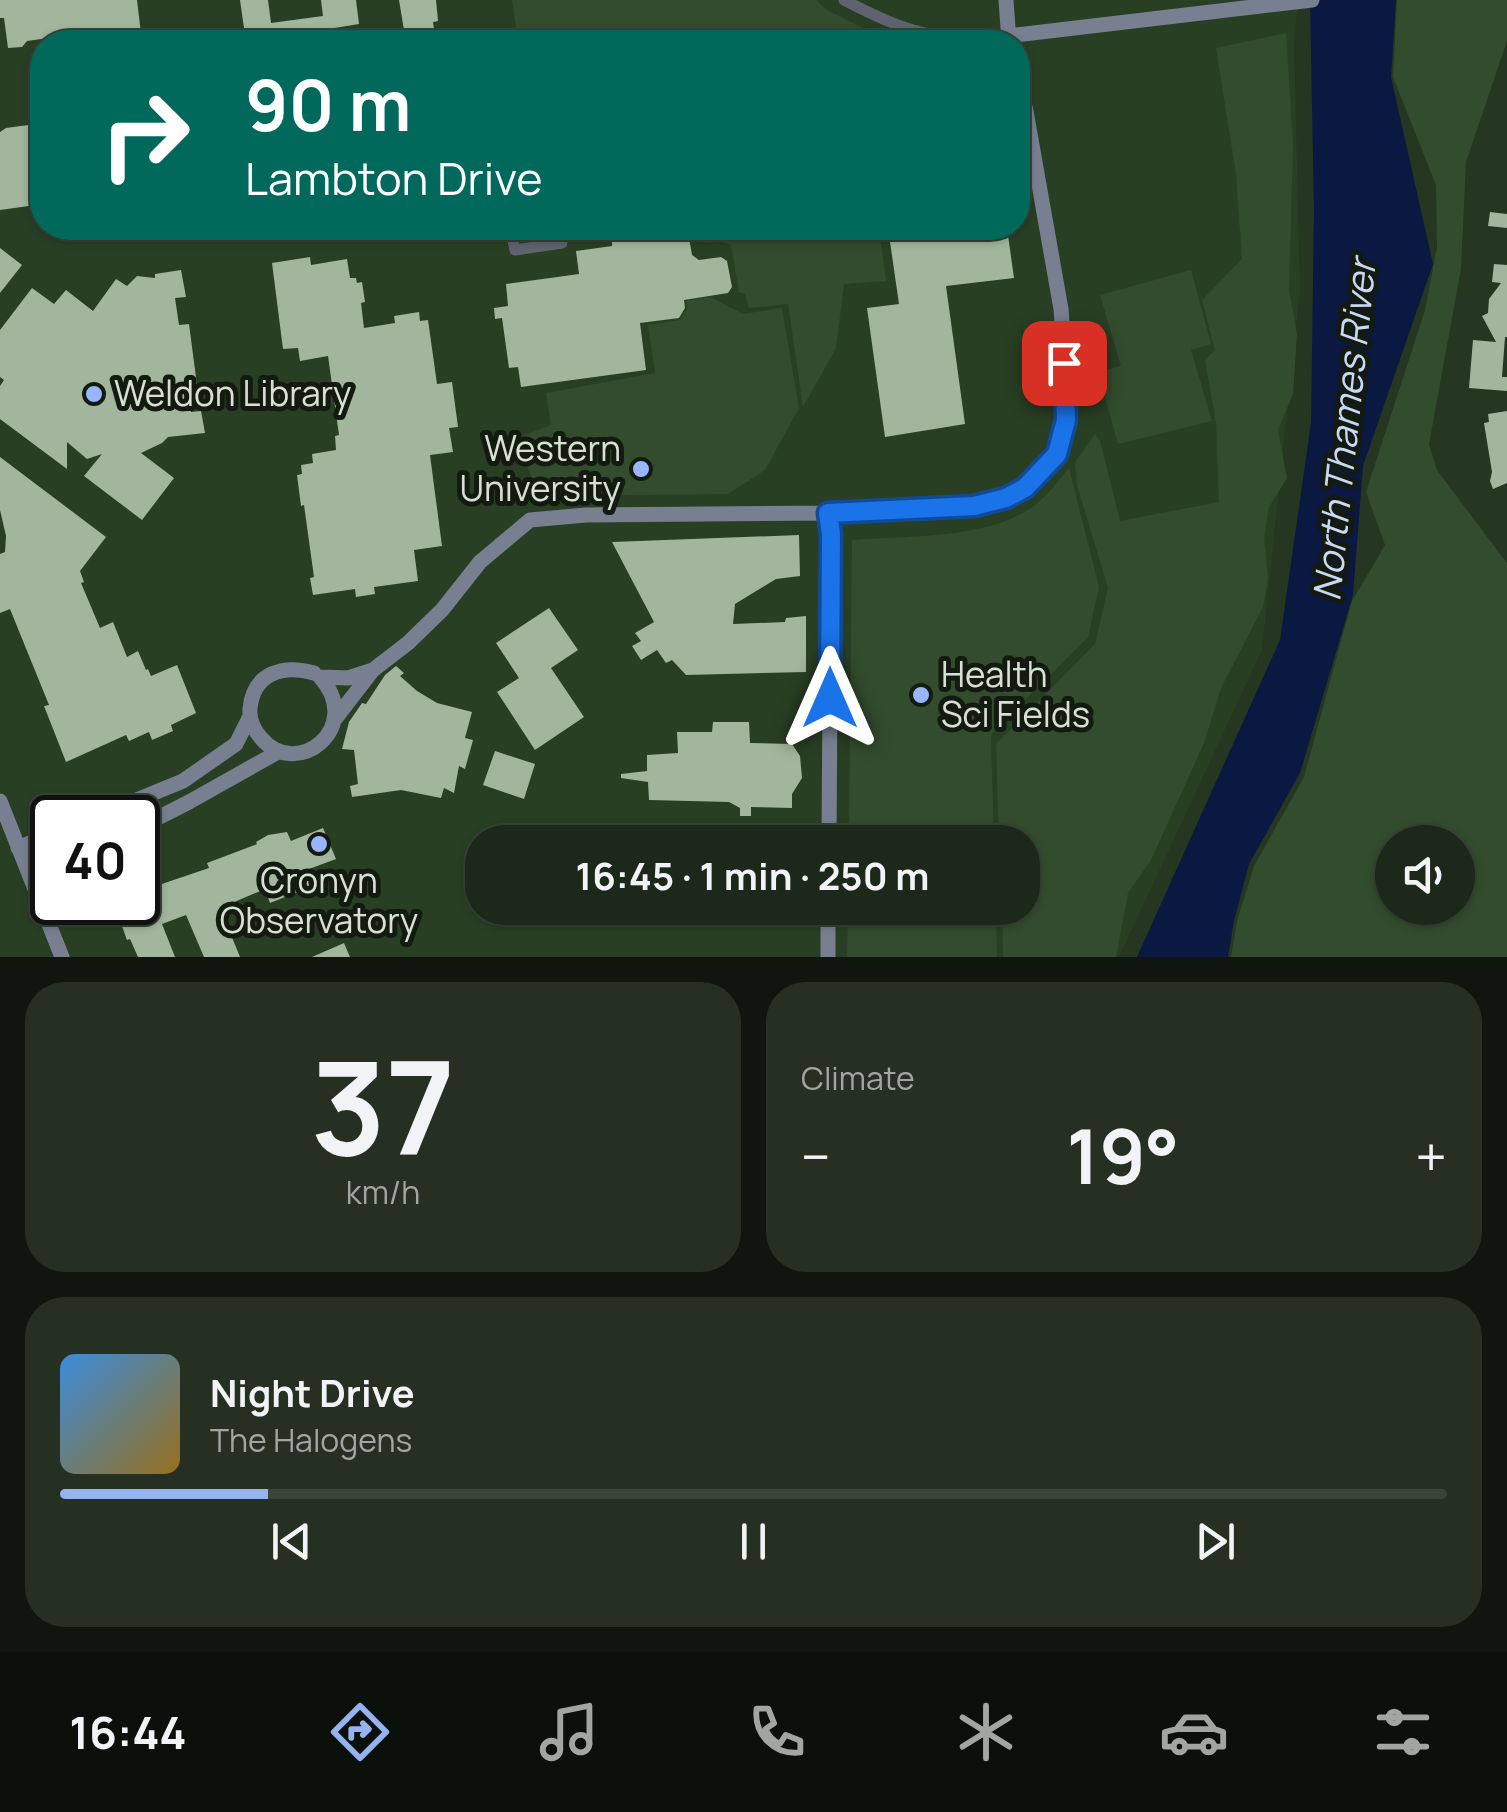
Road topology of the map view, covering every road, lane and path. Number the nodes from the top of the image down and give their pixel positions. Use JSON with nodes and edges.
{"nodes":[{"id":1,"x":844,"y":0,"type":"edge"},
{"id":2,"x":1006,"y":0,"type":"edge"},
{"id":3,"x":1312,"y":0,"type":"edge"},
{"id":4,"x":915,"y":30,"type":"edge"},
{"id":5,"x":1008,"y":30,"type":"edge"},
{"id":6,"x":1030,"y":36,"type":"edge"},
{"id":7,"x":1030,"y":134,"type":"edge"},
{"id":8,"x":513,"y":240,"type":"edge"},
{"id":9,"x":562,"y":240,"type":"edge"},
{"id":10,"x":828,"y":513,"type":"junction"},
{"id":11,"x":373,"y":670,"type":"junction"},
{"id":12,"x":317,"y":675,"type":"junction"},
{"id":13,"x":250,"y":716,"type":"junction"},
{"id":14,"x":336,"y":718,"type":"junction"},
{"id":15,"x":278,"y":752,"type":"junction"},
{"id":16,"x":150,"y":795,"type":"edge"},
{"id":17,"x":0,"y":802,"type":"edge"},
{"id":18,"x":160,"y":817,"type":"edge"},
{"id":19,"x":828,"y":825,"type":"edge"},
{"id":20,"x":30,"y":843,"type":"edge"},
{"id":21,"x":18,"y":848,"type":"junction"},
{"id":22,"x":30,"y":876,"type":"edge"},
{"id":23,"x":49,"y":925,"type":"edge"},
{"id":24,"x":828,"y":925,"type":"edge"},
{"id":25,"x":62,"y":957,"type":"edge"},
{"id":26,"x":828,"y":957,"type":"edge"}],
"edges":[{"from":1,"to":4,"type":"street"},
{"from":2,"to":5,"type":"street"},
{"from":3,"to":6,"type":"street"},
{"from":7,"to":10,"type":"street"},
{"from":8,"to":9,"type":"street"},
{"from":10,"to":11,"type":"street"},
{"from":10,"to":19,"type":"street"},
{"from":11,"to":12,"type":"street"},
{"from":11,"to":14,"type":"street"},
{"from":12,"to":13,"type":"street"},
{"from":12,"to":14,"type":"street"},
{"from":13,"to":15,"type":"street"},
{"from":13,"to":16,"type":"street"},
{"from":14,"to":15,"type":"street"},
{"from":15,"to":18,"type":"street"},
{"from":17,"to":21,"type":"street"},
{"from":20,"to":21,"type":"street"},
{"from":21,"to":22,"type":"street"},
{"from":23,"to":25,"type":"street"},
{"from":24,"to":26,"type":"street"}]}
